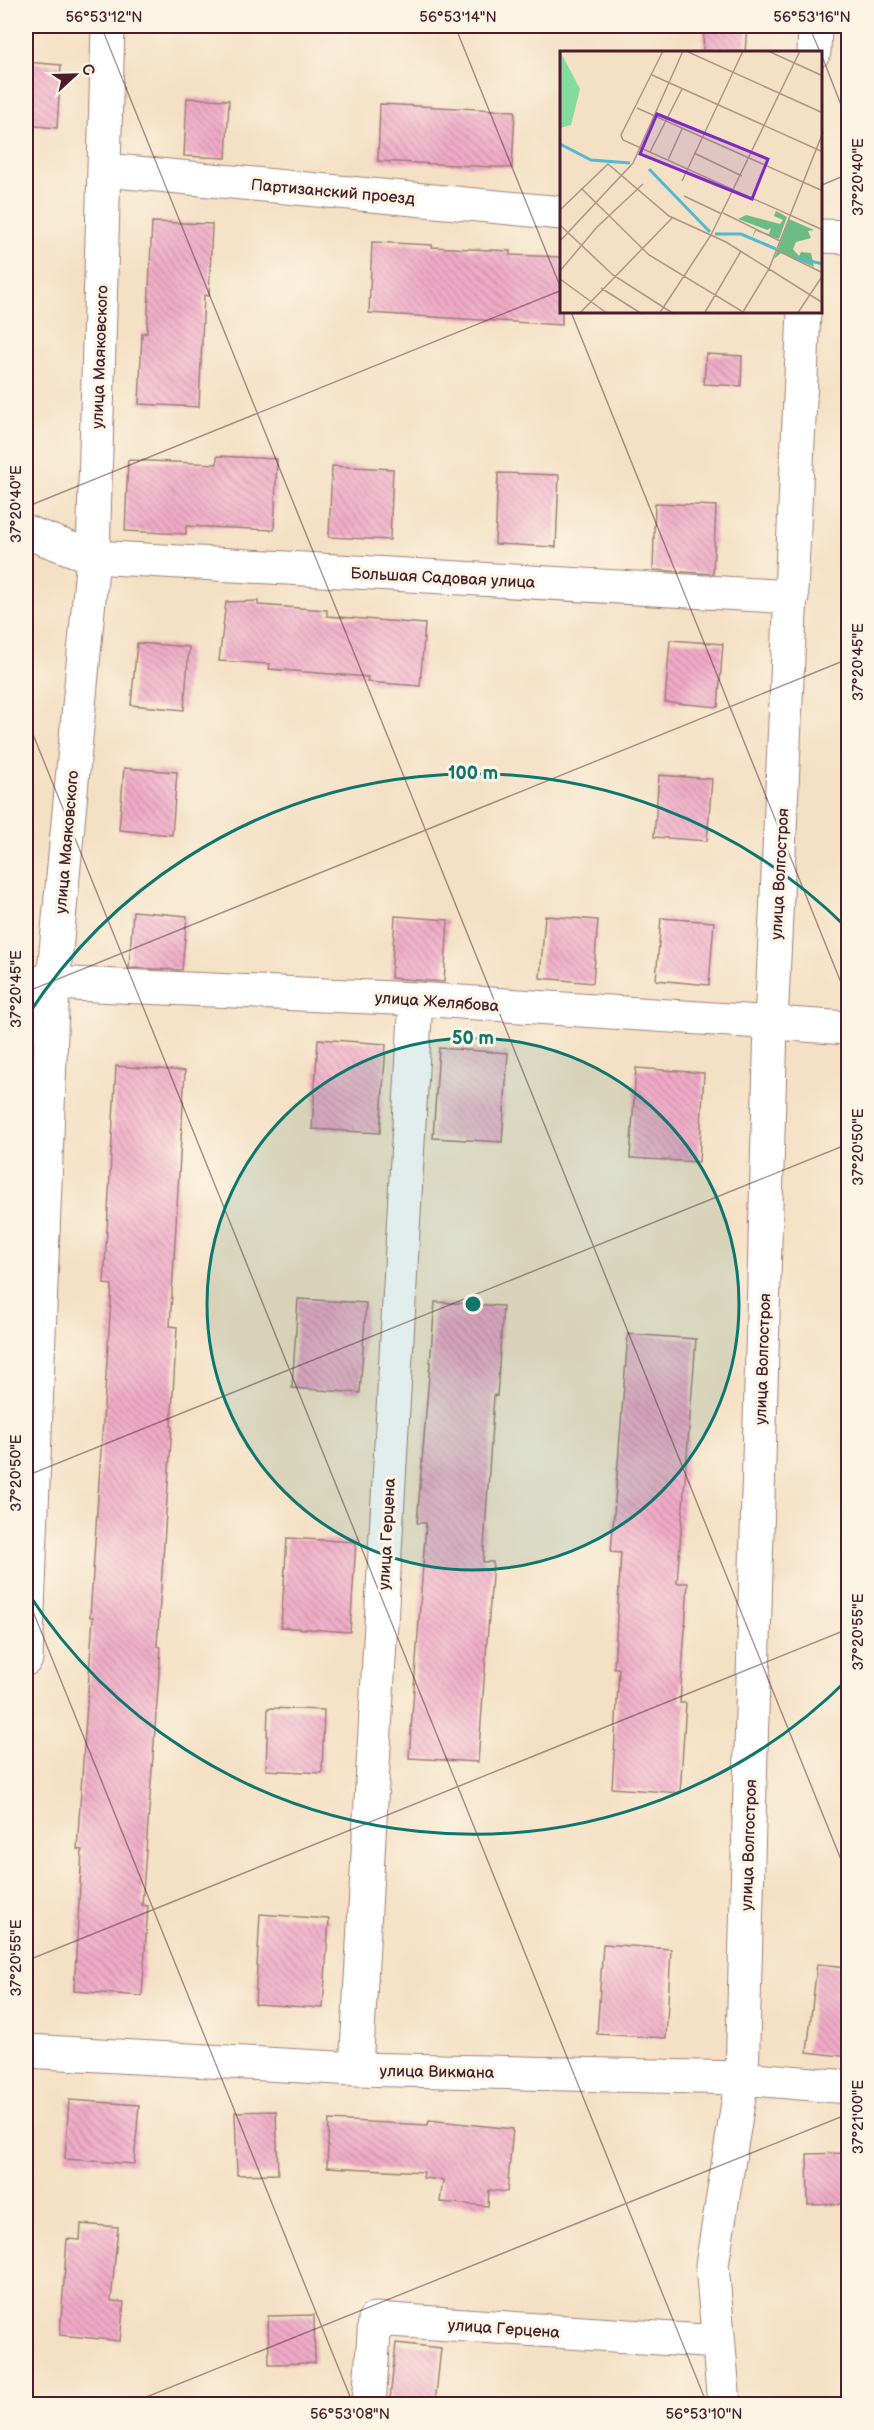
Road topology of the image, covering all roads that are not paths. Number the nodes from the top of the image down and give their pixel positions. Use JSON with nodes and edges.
{"nodes":[{"id":1,"x":108,"y":26,"type":"edge"},
{"id":2,"x":815,"y":26,"type":"edge"},
{"id":3,"x":814,"y":51,"type":"edge"},
{"id":4,"x":105,"y":170,"type":"junction"},
{"id":5,"x":560,"y":213,"type":"edge"},
{"id":6,"x":823,"y":236,"type":"edge"},
{"id":7,"x":849,"y":237,"type":"edge"},
{"id":8,"x":804,"y":314,"type":"edge"},
{"id":9,"x":26,"y":532,"type":"edge"},
{"id":10,"x":93,"y":557,"type":"junction"},
{"id":11,"x":792,"y":597,"type":"junction"},
{"id":12,"x":39,"y":983,"type":"edge"},
{"id":13,"x":416,"y":999,"type":"junction"},
{"id":14,"x":771,"y":1024,"type":"junction"},
{"id":15,"x":849,"y":1028,"type":"edge"},
{"id":16,"x":26,"y":1659,"type":"edge"},
{"id":17,"x":26,"y":2051,"type":"edge"},
{"id":18,"x":356,"y":2070,"type":"junction"},
{"id":19,"x":742,"y":2078,"type":"junction"},
{"id":20,"x":849,"y":2087,"type":"edge"},
{"id":21,"x":718,"y":2342,"type":"junction"},
{"id":22,"x":369,"y":2404,"type":"edge"},
{"id":23,"x":724,"y":2404,"type":"edge"}],
"edges":[{"from":1,"to":4,"type":"street","name":"улица Маяковского"},
{"from":2,"to":3,"type":"street"},
{"from":4,"to":5,"type":"street","name":"Партизанский проезд"},
{"from":4,"to":10,"type":"street","name":"улица Маяковского"},
{"from":6,"to":7,"type":"street"},
{"from":8,"to":11,"type":"street","name":"улица Волгостроя"},
{"from":9,"to":10,"type":"street","name":"Большая Садовая улица"},
{"from":10,"to":11,"type":"street","name":"Большая Садовая улица"},
{"from":10,"to":12,"type":"street","name":"улица Маяковского"},
{"from":11,"to":14,"type":"street","name":"улица Волгостроя"},
{"from":12,"to":13,"type":"street","name":"улица Желябова"},
{"from":12,"to":16,"type":"street","name":"улица Маяковского"},
{"from":13,"to":14,"type":"street","name":"улица Желябова"},
{"from":13,"to":18,"type":"street","name":"улица Герцена"},
{"from":14,"to":15,"type":"street","name":"улица Желябова"},
{"from":14,"to":19,"type":"street","name":"улица Волгостроя"},
{"from":17,"to":18,"type":"street","name":"улица Викмана"},
{"from":18,"to":19,"type":"street","name":"улица Викмана"},
{"from":19,"to":20,"type":"street","name":"улица Викмана"},
{"from":19,"to":21,"type":"street","name":"улица Волгостроя"},
{"from":21,"to":22,"type":"street","name":"улица Герцена"},
{"from":21,"to":23,"type":"street","name":"улица Волгостроя"}]}
